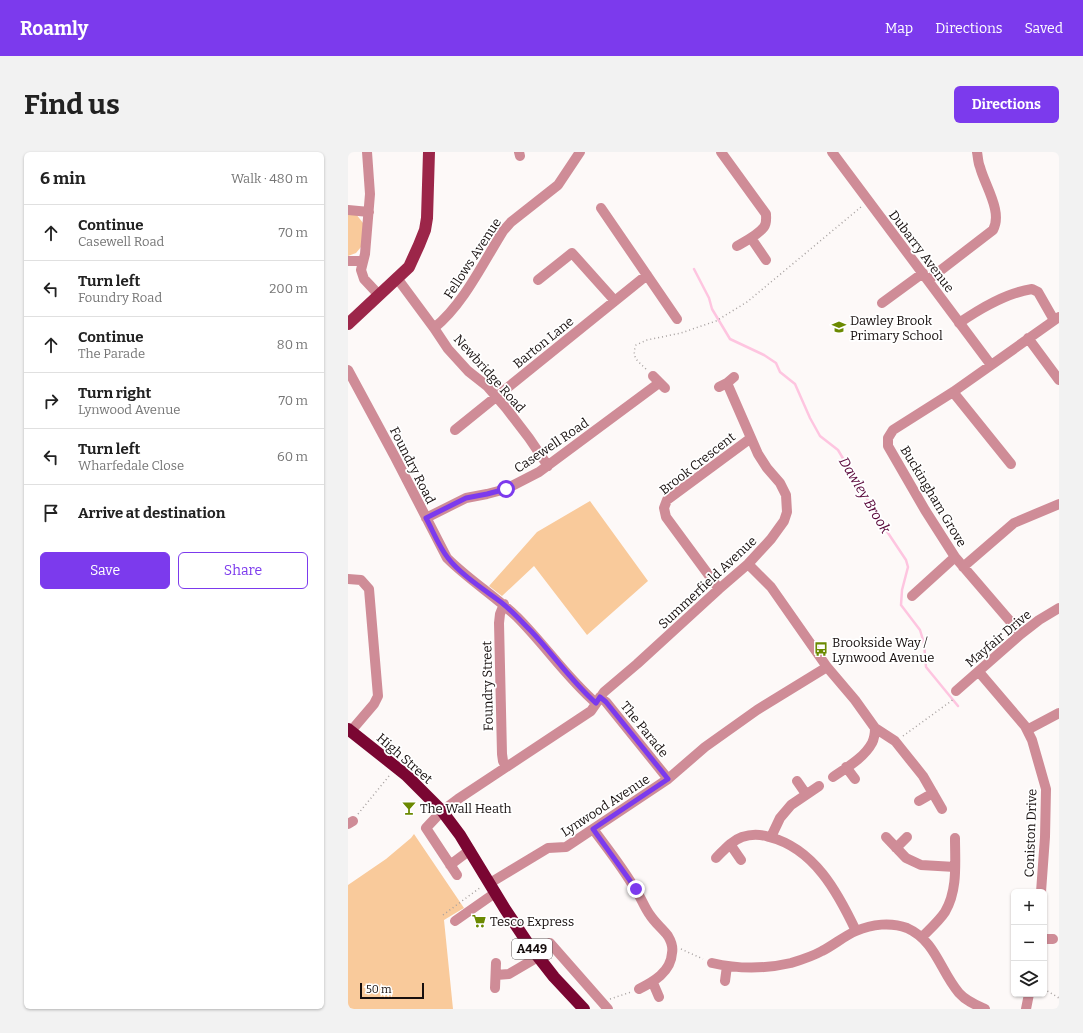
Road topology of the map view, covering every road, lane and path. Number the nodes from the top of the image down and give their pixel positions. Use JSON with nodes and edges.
{"nodes":[{"id":1,"x":367,"y":152,"type":"edge"},
{"id":2,"x":430,"y":152,"type":"edge"},
{"id":3,"x":438,"y":152,"type":"edge"},
{"id":4,"x":580,"y":152,"type":"edge"},
{"id":5,"x":721,"y":152,"type":"edge"},
{"id":6,"x":832,"y":152,"type":"edge"},
{"id":7,"x":977,"y":152,"type":"edge"},
{"id":8,"x":428,"y":189,"type":"junction"},
{"id":9,"x":868,"y":201,"type":"junction"},
{"id":10,"x":601,"y":208,"type":"dead end"},
{"id":11,"x":348,"y":210,"type":"edge"},
{"id":12,"x":369,"y":212,"type":"junction"},
{"id":13,"x":750,"y":238,"type":"junction"},
{"id":14,"x":738,"y":246,"type":"dead end"},
{"id":15,"x":766,"y":260,"type":"dead end"},
{"id":16,"x":348,"y":261,"type":"edge"},
{"id":17,"x":363,"y":262,"type":"junction"},
{"id":18,"x":647,"y":275,"type":"junction"},
{"id":19,"x":925,"y":277,"type":"junction"},
{"id":20,"x":397,"y":278,"type":"junction"},
{"id":21,"x":538,"y":280,"type":"dead end"},
{"id":22,"x":379,"y":295,"type":"junction"},
{"id":23,"x":614,"y":301,"type":"junction"},
{"id":24,"x":882,"y":302,"type":"dead end"},
{"id":25,"x":677,"y":319,"type":"dead end"},
{"id":26,"x":1056,"y":319,"type":"edge"},
{"id":27,"x":959,"y":323,"type":"junction"},
{"id":28,"x":348,"y":324,"type":"edge"},
{"id":29,"x":434,"y":328,"type":"junction"},
{"id":30,"x":1028,"y":338,"type":"junction"},
{"id":31,"x":991,"y":365,"type":"junction"},
{"id":32,"x":348,"y":370,"type":"edge"},
{"id":33,"x":1059,"y":380,"type":"edge"},
{"id":34,"x":659,"y":382,"type":"joint"},
{"id":35,"x":726,"y":382,"type":"dead end"},
{"id":36,"x":953,"y":392,"type":"junction"},
{"id":37,"x":496,"y":397,"type":"junction"},
{"id":38,"x":455,"y":430,"type":"dead end"},
{"id":39,"x":751,"y":438,"type":"junction"},
{"id":40,"x":1011,"y":464,"type":"dead end"},
{"id":41,"x":548,"y":466,"type":"junction"},
{"id":42,"x":1059,"y":504,"type":"edge"},
{"id":43,"x":426,"y":518,"type":"junction"},
{"id":44,"x":955,"y":557,"type":"junction"},
{"id":45,"x":748,"y":564,"type":"junction"},
{"id":46,"x":964,"y":567,"type":"junction"},
{"id":47,"x":348,"y":579,"type":"edge"},
{"id":48,"x":719,"y":589,"type":"junction"},
{"id":49,"x":912,"y":596,"type":"dead end"},
{"id":50,"x":504,"y":604,"type":"junction"},
{"id":51,"x":1059,"y":608,"type":"edge"},
{"id":52,"x":1021,"y":634,"type":"junction"},
{"id":53,"x":827,"y":667,"type":"junction"},
{"id":54,"x":979,"y":672,"type":"junction"},
{"id":55,"x":956,"y":691,"type":"dead end"},
{"id":56,"x":598,"y":700,"type":"junction"},
{"id":57,"x":948,"y":703,"type":"dead end"},
{"id":58,"x":1059,"y":713,"type":"edge"},
{"id":59,"x":875,"y":728,"type":"junction"},
{"id":60,"x":350,"y":730,"type":"edge"},
{"id":61,"x":1027,"y":730,"type":"junction"},
{"id":62,"x":895,"y":742,"type":"junction"},
{"id":63,"x":396,"y":767,"type":"junction"},
{"id":64,"x":506,"y":767,"type":"junction"},
{"id":65,"x":846,"y":767,"type":"junction"},
{"id":66,"x":833,"y":776,"type":"dead end"},
{"id":67,"x":668,"y":779,"type":"junction"},
{"id":68,"x":855,"y":779,"type":"dead end"},
{"id":69,"x":797,"y":781,"type":"dead end"},
{"id":70,"x":819,"y":786,"type":"dead end"},
{"id":71,"x":933,"y":792,"type":"junction"},
{"id":72,"x":806,"y":794,"type":"junction"},
{"id":73,"x":919,"y":801,"type":"dead end"},
{"id":74,"x":942,"y":809,"type":"dead end"},
{"id":75,"x":442,"y":812,"type":"junction"},
{"id":76,"x":350,"y":822,"type":"edge"},
{"id":77,"x":593,"y":829,"type":"junction"},
{"id":78,"x":771,"y":837,"type":"junction"},
{"id":79,"x":886,"y":837,"type":"dead end"},
{"id":80,"x":908,"y":837,"type":"dead end"},
{"id":81,"x":955,"y":838,"type":"dead end"},
{"id":82,"x":730,"y":844,"type":"junction"},
{"id":83,"x":896,"y":848,"type":"junction"},
{"id":84,"x":470,"y":850,"type":"junction"},
{"id":85,"x":716,"y":858,"type":"dead end"},
{"id":86,"x":741,"y":860,"type":"dead end"},
{"id":87,"x":450,"y":865,"type":"junction"},
{"id":88,"x":954,"y":867,"type":"junction"},
{"id":89,"x":457,"y":875,"type":"dead end"},
{"id":90,"x":491,"y":886,"type":"junction"},
{"id":91,"x":1040,"y":889,"type":"edge"},
{"id":92,"x":443,"y":915,"type":"dead end"},
{"id":93,"x":455,"y":921,"type":"dead end"},
{"id":94,"x":856,"y":931,"type":"junction"},
{"id":95,"x":922,"y":937,"type":"junction"},
{"id":96,"x":550,"y":943,"type":"dead end"},
{"id":97,"x":672,"y":945,"type":"junction"},
{"id":98,"x":538,"y":958,"type":"junction"},
{"id":99,"x":496,"y":963,"type":"dead end"},
{"id":100,"x":712,"y":963,"type":"joint"},
{"id":101,"x":727,"y":966,"type":"junction"},
{"id":102,"x":496,"y":975,"type":"junction"},
{"id":103,"x":725,"y":981,"type":"dead end"},
{"id":104,"x":653,"y":983,"type":"junction"},
{"id":105,"x":495,"y":988,"type":"dead end"},
{"id":106,"x":639,"y":989,"type":"joint"},
{"id":107,"x":1047,"y":991,"type":"edge"},
{"id":108,"x":659,"y":997,"type":"dead end"},
{"id":109,"x":1028,"y":997,"type":"edge"},
{"id":110,"x":1059,"y":998,"type":"edge"},
{"id":111,"x":602,"y":1006,"type":"edge"},
{"id":112,"x":983,"y":1008,"type":"edge"},
{"id":113,"x":584,"y":1009,"type":"edge"},
{"id":114,"x":1026,"y":1009,"type":"edge"}],
"edges":[{"from":1,"to":12,"type":"street"},
{"from":2,"to":8,"type":"main road"},
{"from":3,"to":8,"type":"main road"},
{"from":4,"to":29,"type":"street","name":"Fellows Avenue"},
{"from":5,"to":13,"type":"street"},
{"from":6,"to":9,"type":"street","name":"Dubarry Avenue"},
{"from":7,"to":19,"type":"street"},
{"from":8,"to":20,"type":"main road"},
{"from":9,"to":19,"type":"street","name":"Dubarry Avenue"},
{"from":9,"to":34,"type":"path"},
{"from":10,"to":18,"type":"street"},
{"from":11,"to":12,"type":"street"},
{"from":12,"to":17,"type":"street"},
{"from":13,"to":14,"type":"street"},
{"from":13,"to":15,"type":"street"},
{"from":16,"to":17,"type":"street"},
{"from":17,"to":22,"type":"street"},
{"from":18,"to":23,"type":"street","name":"Barton Lane"},
{"from":18,"to":25,"type":"street"},
{"from":19,"to":24,"type":"street"},
{"from":19,"to":27,"type":"street","name":"Dubarry Avenue"},
{"from":20,"to":22,"type":"main road"},
{"from":20,"to":29,"type":"street","name":"Newbridge Road"},
{"from":21,"to":23,"type":"street"},
{"from":22,"to":28,"type":"main road"},
{"from":23,"to":37,"type":"street","name":"Barton Lane"},
{"from":26,"to":27,"type":"street"},
{"from":26,"to":30,"type":"street","name":"Buckingham Grove"},
{"from":27,"to":31,"type":"street","name":"Dubarry Avenue"},
{"from":29,"to":37,"type":"street","name":"Newbridge Road"},
{"from":30,"to":31,"type":"street","name":"Buckingham Grove"},
{"from":30,"to":33,"type":"street"},
{"from":31,"to":36,"type":"street","name":"Buckingham Grove"},
{"from":32,"to":43,"type":"street","name":"Foundry Road"},
{"from":34,"to":41,"type":"street","name":"Casewell Road"},
{"from":35,"to":39,"type":"street","name":"Summerfield Avenue"},
{"from":36,"to":40,"type":"street"},
{"from":36,"to":44,"type":"street","name":"Buckingham Grove"},
{"from":37,"to":38,"type":"street","name":"Barton Lane"},
{"from":37,"to":41,"type":"street","name":"Newbridge Road"},
{"from":39,"to":45,"type":"street","name":"Summerfield Avenue"},
{"from":39,"to":48,"type":"street","name":"Brook Crescent"},
{"from":41,"to":43,"type":"street","name":"Casewell Road"},
{"from":42,"to":46,"type":"street"},
{"from":43,"to":50,"type":"street","name":"Foundry Road"},
{"from":44,"to":46,"type":"street","name":"Buckingham Grove"},
{"from":44,"to":49,"type":"street"},
{"from":45,"to":48,"type":"street","name":"Summerfield Avenue"},
{"from":45,"to":53,"type":"street"},
{"from":46,"to":52,"type":"street","name":"Buckingham Grove"},
{"from":47,"to":60,"type":"street"},
{"from":48,"to":56,"type":"street","name":"Summerfield Avenue"},
{"from":50,"to":56,"type":"street","name":"Foundry Road"},
{"from":50,"to":64,"type":"street","name":"Foundry Street"},
{"from":51,"to":52,"type":"street","name":"Mayfair Drive"},
{"from":52,"to":54,"type":"street","name":"Mayfair Drive"},
{"from":53,"to":59,"type":"street"},
{"from":53,"to":67,"type":"street","name":"Lynwood Avenue"},
{"from":54,"to":55,"type":"street","name":"Mayfair Drive"},
{"from":54,"to":61,"type":"street","name":"Coniston Drive"},
{"from":56,"to":64,"type":"street"},
{"from":56,"to":67,"type":"street","name":"The Parade"},
{"from":57,"to":62,"type":"path"},
{"from":58,"to":61,"type":"street"},
{"from":59,"to":62,"type":"street"},
{"from":59,"to":65,"type":"street"},
{"from":60,"to":63,"type":"highway","name":"High Street","number":"A449"},
{"from":61,"to":91,"type":"street","name":"Coniston Drive"},
{"from":62,"to":71,"type":"street"},
{"from":63,"to":75,"type":"highway","name":"High Street","number":"A449"},
{"from":63,"to":76,"type":"path"},
{"from":64,"to":75,"type":"street"},
{"from":65,"to":66,"type":"street"},
{"from":65,"to":68,"type":"street"},
{"from":67,"to":77,"type":"street","name":"Lynwood Avenue"},
{"from":69,"to":72,"type":"street"},
{"from":70,"to":72,"type":"street"},
{"from":71,"to":73,"type":"street"},
{"from":71,"to":74,"type":"street"},
{"from":72,"to":78,"type":"street"},
{"from":75,"to":84,"type":"highway","number":"A449"},
{"from":75,"to":87,"type":"street"},
{"from":77,"to":90,"type":"street","name":"Lynwood Avenue"},
{"from":77,"to":97,"type":"street"},
{"from":78,"to":82,"type":"street"},
{"from":78,"to":94,"type":"street"},
{"from":79,"to":83,"type":"street"},
{"from":80,"to":83,"type":"street"},
{"from":81,"to":88,"type":"street"},
{"from":82,"to":85,"type":"street"},
{"from":82,"to":86,"type":"street"},
{"from":83,"to":88,"type":"street"},
{"from":84,"to":87,"type":"street"},
{"from":84,"to":90,"type":"highway","number":"A449"},
{"from":87,"to":89,"type":"street"},
{"from":88,"to":95,"type":"street"},
{"from":90,"to":92,"type":"path"},
{"from":90,"to":93,"type":"street","name":"Lynwood Avenue"},
{"from":90,"to":98,"type":"highway","number":"A449"},
{"from":94,"to":95,"type":"street"},
{"from":94,"to":101,"type":"street"},
{"from":95,"to":112,"type":"street"},
{"from":96,"to":111,"type":"street"},
{"from":97,"to":100,"type":"path"},
{"from":97,"to":104,"type":"street"},
{"from":98,"to":102,"type":"street"},
{"from":98,"to":113,"type":"highway","number":"A449"},
{"from":99,"to":102,"type":"street"},
{"from":100,"to":101,"type":"street"},
{"from":101,"to":103,"type":"street"},
{"from":102,"to":105,"type":"street"},
{"from":104,"to":106,"type":"street"},
{"from":104,"to":108,"type":"street"},
{"from":106,"to":111,"type":"path"},
{"from":107,"to":110,"type":"path"},
{"from":109,"to":114,"type":"street"}]}
